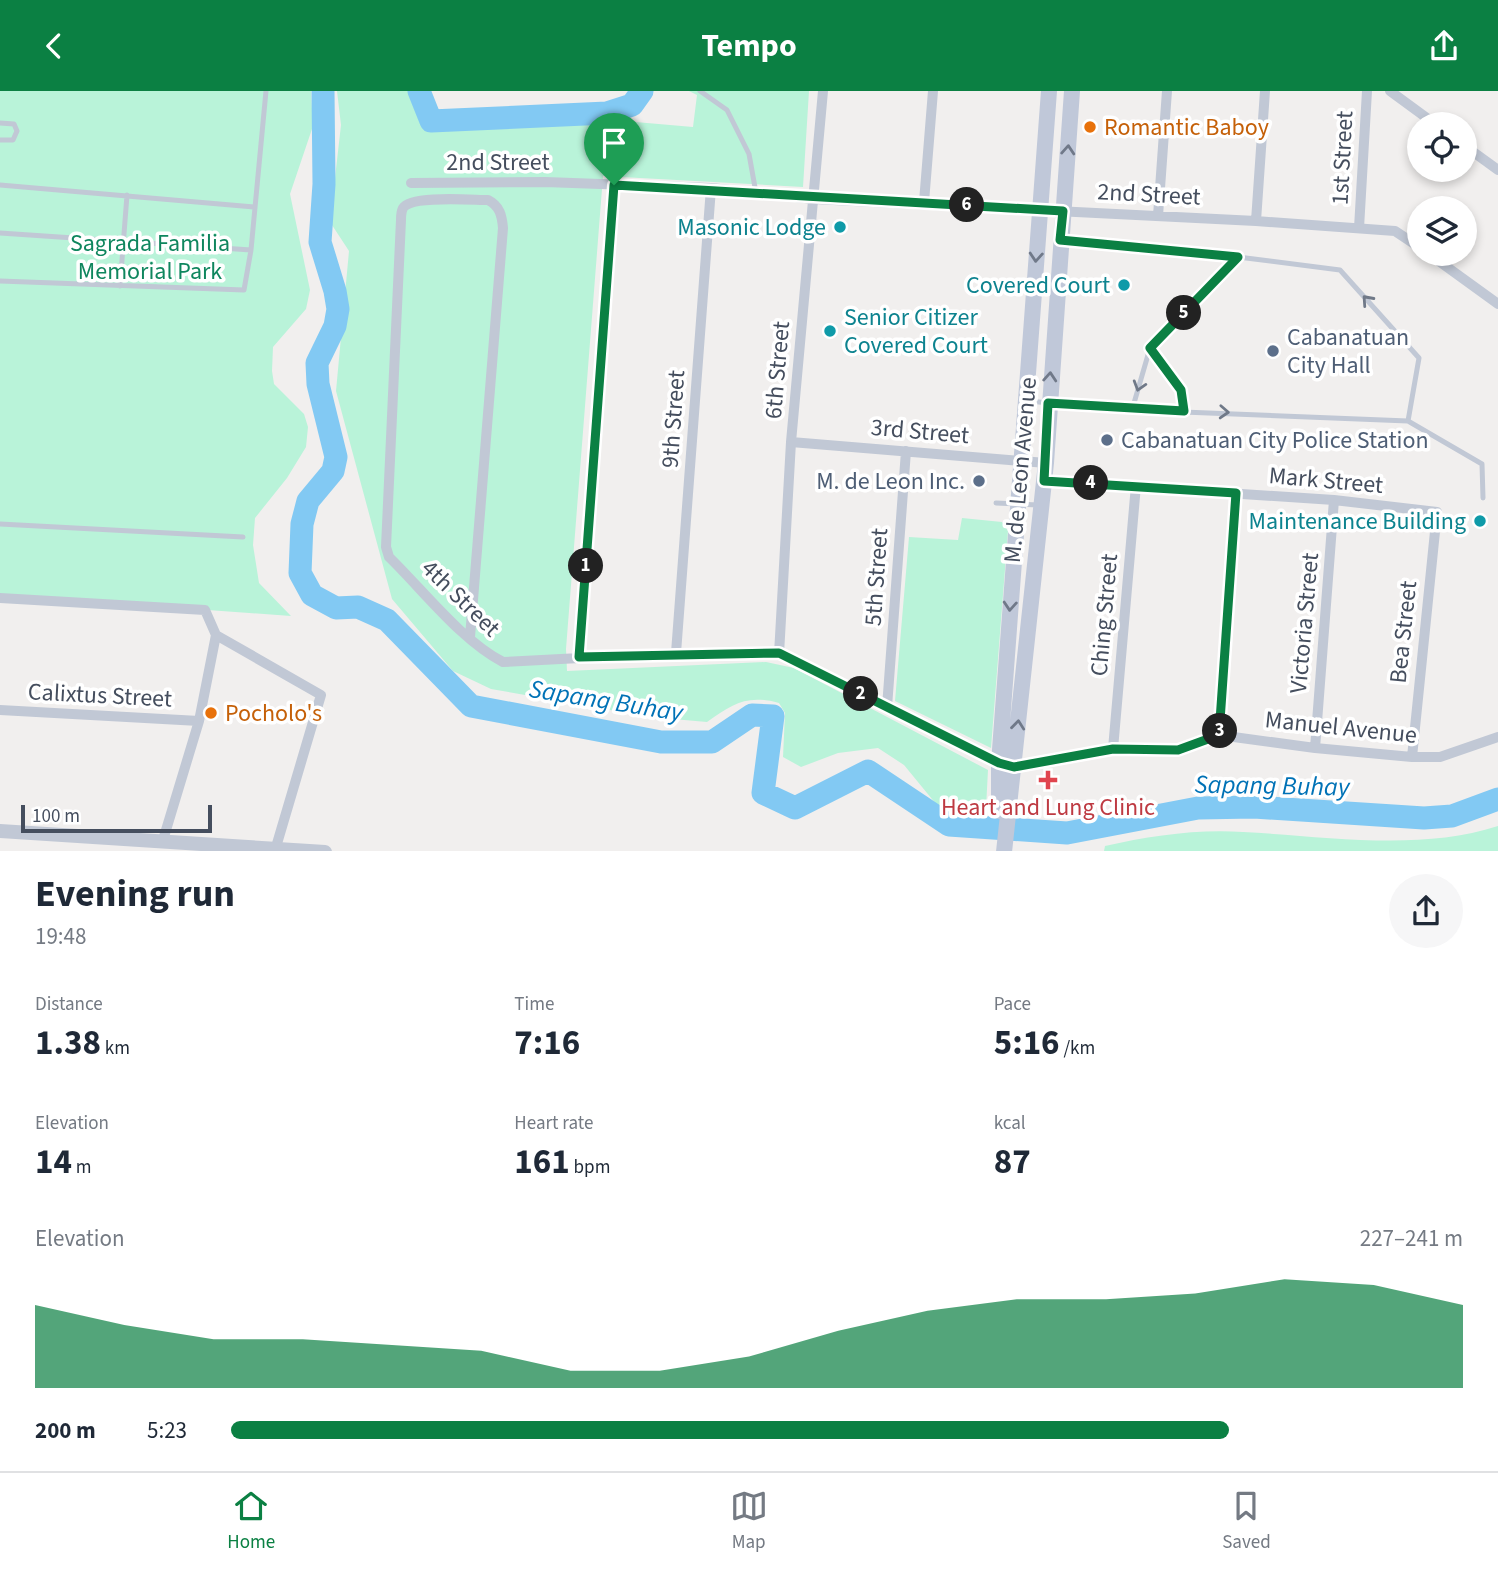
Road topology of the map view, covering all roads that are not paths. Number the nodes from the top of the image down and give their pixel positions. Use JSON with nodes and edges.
{"nodes":[{"id":1,"x":266,"y":91,"type":"edge"},
{"id":2,"x":700,"y":91,"type":"edge"},
{"id":3,"x":823,"y":91,"type":"edge"},
{"id":4,"x":933,"y":91,"type":"edge"},
{"id":5,"x":1049,"y":91,"type":"edge"},
{"id":6,"x":1072,"y":91,"type":"edge"},
{"id":7,"x":1167,"y":91,"type":"edge"},
{"id":8,"x":1265,"y":91,"type":"edge"},
{"id":9,"x":1367,"y":91,"type":"edge"},
{"id":10,"x":1390,"y":91,"type":"edge"},
{"id":11,"x":1419,"y":112,"type":"edge"},
{"id":12,"x":0,"y":123,"type":"edge"},
{"id":13,"x":0,"y":140,"type":"edge"},
{"id":14,"x":1477,"y":155,"type":"edge"},
{"id":15,"x":1498,"y":170,"type":"edge"},
{"id":16,"x":411,"y":183,"type":"dead end"},
{"id":17,"x":0,"y":184,"type":"edge"},
{"id":18,"x":614,"y":185,"type":"junction"},
{"id":19,"x":711,"y":188,"type":"junction"},
{"id":20,"x":756,"y":193,"type":"junction"},
{"id":21,"x":127,"y":195,"type":"junction"},
{"id":22,"x":814,"y":199,"type":"junction"},
{"id":23,"x":924,"y":202,"type":"junction"},
{"id":24,"x":254,"y":207,"type":"junction"},
{"id":25,"x":1039,"y":209,"type":"junction"},
{"id":26,"x":1063,"y":211,"type":"junction"},
{"id":27,"x":1158,"y":216,"type":"junction"},
{"id":28,"x":1256,"y":221,"type":"junction"},
{"id":29,"x":1359,"y":228,"type":"junction"},
{"id":30,"x":0,"y":233,"type":"edge"},
{"id":31,"x":1407,"y":239,"type":"edge"},
{"id":32,"x":1060,"y":240,"type":"junction"},
{"id":33,"x":123,"y":241,"type":"junction"},
{"id":34,"x":251,"y":250,"type":"junction"},
{"id":35,"x":1238,"y":257,"type":"junction"},
{"id":36,"x":1447,"y":266,"type":"edge"},
{"id":37,"x":0,"y":281,"type":"edge"},
{"id":38,"x":120,"y":286,"type":"junction"},
{"id":39,"x":1498,"y":304,"type":"edge"},
{"id":40,"x":1150,"y":348,"type":"junction"},
{"id":41,"x":1026,"y":401,"type":"junction"},
{"id":42,"x":1048,"y":403,"type":"junction"},
{"id":43,"x":1132,"y":410,"type":"junction"},
{"id":44,"x":1184,"y":411,"type":"junction"},
{"id":45,"x":1408,"y":421,"type":"junction"},
{"id":46,"x":792,"y":442,"type":"junction"},
{"id":47,"x":906,"y":451,"type":"junction"},
{"id":48,"x":1021,"y":460,"type":"junction"},
{"id":49,"x":1046,"y":463,"type":"junction"},
{"id":50,"x":1044,"y":481,"type":"junction"},
{"id":51,"x":1136,"y":485,"type":"junction"},
{"id":52,"x":1236,"y":493,"type":"junction"},
{"id":53,"x":1483,"y":498,"type":"dead end"},
{"id":54,"x":1334,"y":500,"type":"junction"},
{"id":55,"x":996,"y":503,"type":"dead end"},
{"id":56,"x":1018,"y":504,"type":"junction"},
{"id":57,"x":1041,"y":506,"type":"junction"},
{"id":58,"x":1437,"y":512,"type":"joint"},
{"id":59,"x":0,"y":524,"type":"edge"},
{"id":60,"x":243,"y":537,"type":"dead end"},
{"id":61,"x":0,"y":598,"type":"edge"},
{"id":62,"x":216,"y":635,"type":"junction"},
{"id":63,"x":470,"y":637,"type":"junction"},
{"id":64,"x":676,"y":653,"type":"junction"},
{"id":65,"x":779,"y":653,"type":"junction"},
{"id":66,"x":579,"y":657,"type":"junction"},
{"id":67,"x":887,"y":707,"type":"junction"},
{"id":68,"x":0,"y":710,"type":"edge"},
{"id":69,"x":198,"y":721,"type":"junction"},
{"id":70,"x":1219,"y":735,"type":"junction"},
{"id":71,"x":1498,"y":737,"type":"edge"},
{"id":72,"x":1315,"y":748,"type":"junction"},
{"id":73,"x":1113,"y":749,"type":"junction"},
{"id":74,"x":1412,"y":757,"type":"junction"},
{"id":75,"x":1006,"y":765,"type":"junction"},
{"id":76,"x":0,"y":831,"type":"edge"},
{"id":77,"x":163,"y":840,"type":"junction"},
{"id":78,"x":1001,"y":848,"type":"edge"},
{"id":79,"x":276,"y":849,"type":"edge"},
{"id":80,"x":309,"y":851,"type":"edge"}],
"edges":[{"from":1,"to":24,"type":"lane"},
{"from":2,"to":20,"type":"lane"},
{"from":3,"to":22,"type":"street","name":"6th Street"},
{"from":4,"to":23,"type":"street"},
{"from":5,"to":25,"type":"main road","name":"M. de Leon Avenue"},
{"from":26,"to":6,"type":"main road","name":"M. de Leon Avenue","one_way":true},
{"from":7,"to":27,"type":"street"},
{"from":8,"to":28,"type":"street"},
{"from":9,"to":29,"type":"street","name":"1st Street"},
{"from":10,"to":11,"type":"street"},
{"from":12,"to":13,"type":"lane"},
{"from":14,"to":15,"type":"street"},
{"from":16,"to":18,"type":"street","name":"2nd Street"},
{"from":17,"to":21,"type":"lane"},
{"from":18,"to":19,"type":"street","name":"2nd Street"},
{"from":18,"to":66,"type":"street"},
{"from":19,"to":20,"type":"street","name":"2nd Street"},
{"from":19,"to":64,"type":"street","name":"9th Street"},
{"from":20,"to":22,"type":"street","name":"2nd Street"},
{"from":21,"to":24,"type":"lane"},
{"from":21,"to":33,"type":"lane"},
{"from":22,"to":23,"type":"street","name":"2nd Street"},
{"from":22,"to":46,"type":"street","name":"6th Street"},
{"from":23,"to":25,"type":"street","name":"2nd Street"},
{"from":24,"to":34,"type":"lane"},
{"from":25,"to":26,"type":"street","name":"2nd Street"},
{"from":25,"to":41,"type":"main road","name":"M. de Leon Avenue","one_way":true},
{"from":26,"to":27,"type":"street","name":"2nd Street"},
{"from":26,"to":32,"type":"main road","name":"M. de Leon Avenue"},
{"from":27,"to":28,"type":"street","name":"2nd Street"},
{"from":28,"to":29,"type":"street","name":"2nd Street"},
{"from":29,"to":31,"type":"street","name":"2nd Street"},
{"from":30,"to":33,"type":"lane"},
{"from":32,"to":35,"type":"lane"},
{"from":42,"to":32,"type":"main road","name":"M. de Leon Avenue","one_way":true},
{"from":33,"to":34,"type":"lane"},
{"from":33,"to":38,"type":"lane"},
{"from":34,"to":38,"type":"lane"},
{"from":35,"to":40,"type":"lane"},
{"from":45,"to":35,"type":"lane","one_way":true},
{"from":36,"to":39,"type":"street"},
{"from":37,"to":38,"type":"lane"},
{"from":40,"to":43,"type":"lane","one_way":true},
{"from":40,"to":44,"type":"lane"},
{"from":41,"to":42,"type":"lane"},
{"from":41,"to":48,"type":"main road","name":"M. de Leon Avenue"},
{"from":42,"to":43,"type":"lane"},
{"from":42,"to":49,"type":"main road","name":"M. de Leon Avenue"},
{"from":43,"to":44,"type":"lane"},
{"from":44,"to":45,"type":"lane","one_way":true},
{"from":45,"to":53,"type":"lane"},
{"from":46,"to":47,"type":"street","name":"3rd Street"},
{"from":46,"to":65,"type":"street","name":"6th Street"},
{"from":47,"to":48,"type":"street","name":"3rd Street"},
{"from":47,"to":67,"type":"street","name":"5th Street"},
{"from":48,"to":49,"type":"street","name":"3rd Street"},
{"from":48,"to":56,"type":"main road","name":"M. de Leon Avenue"},
{"from":49,"to":50,"type":"main road","name":"M. de Leon Avenue"},
{"from":50,"to":51,"type":"street","name":"Mark Street"},
{"from":50,"to":57,"type":"main road","name":"M. de Leon Avenue"},
{"from":51,"to":52,"type":"street","name":"Mark Street"},
{"from":51,"to":73,"type":"street","name":"Ching Street"},
{"from":52,"to":54,"type":"street","name":"Mark Street"},
{"from":52,"to":70,"type":"street"},
{"from":54,"to":58,"type":"street","name":"Mark Street"},
{"from":54,"to":72,"type":"street","name":"Victoria Street"},
{"from":55,"to":56,"type":"lane"},
{"from":56,"to":57,"type":"lane"},
{"from":56,"to":75,"type":"main road","name":"M. de Leon Avenue","one_way":true},
{"from":75,"to":57,"type":"main road","name":"M. de Leon Avenue","one_way":true},
{"from":58,"to":74,"type":"street","name":"Bea Street"},
{"from":59,"to":60,"type":"lane"},
{"from":61,"to":62,"type":"street"},
{"from":62,"to":69,"type":"street","name":"Calixtus Street"},
{"from":62,"to":79,"type":"street"},
{"from":63,"to":63,"type":"street","name":"4th Street"},
{"from":63,"to":66,"type":"street","name":"4th Street"},
{"from":64,"to":65,"type":"street","name":"4th Street"},
{"from":64,"to":66,"type":"street","name":"4th Street"},
{"from":65,"to":67,"type":"street","name":"4th Street"},
{"from":67,"to":75,"type":"street","name":"4th Street"},
{"from":68,"to":69,"type":"street","name":"Calixtus Street"},
{"from":69,"to":77,"type":"street","name":"Calixtus Street"},
{"from":70,"to":72,"type":"street","name":"Manuel Avenue"},
{"from":70,"to":73,"type":"street","name":"Manuel Avenue"},
{"from":71,"to":74,"type":"street","name":"Manuel Avenue"},
{"from":72,"to":74,"type":"street","name":"Manuel Avenue"},
{"from":73,"to":75,"type":"street","name":"Manuel Avenue"},
{"from":75,"to":78,"type":"main road","name":"M. de Leon Avenue"},
{"from":76,"to":77,"type":"street"},
{"from":77,"to":79,"type":"street"},
{"from":79,"to":80,"type":"street"}]}
